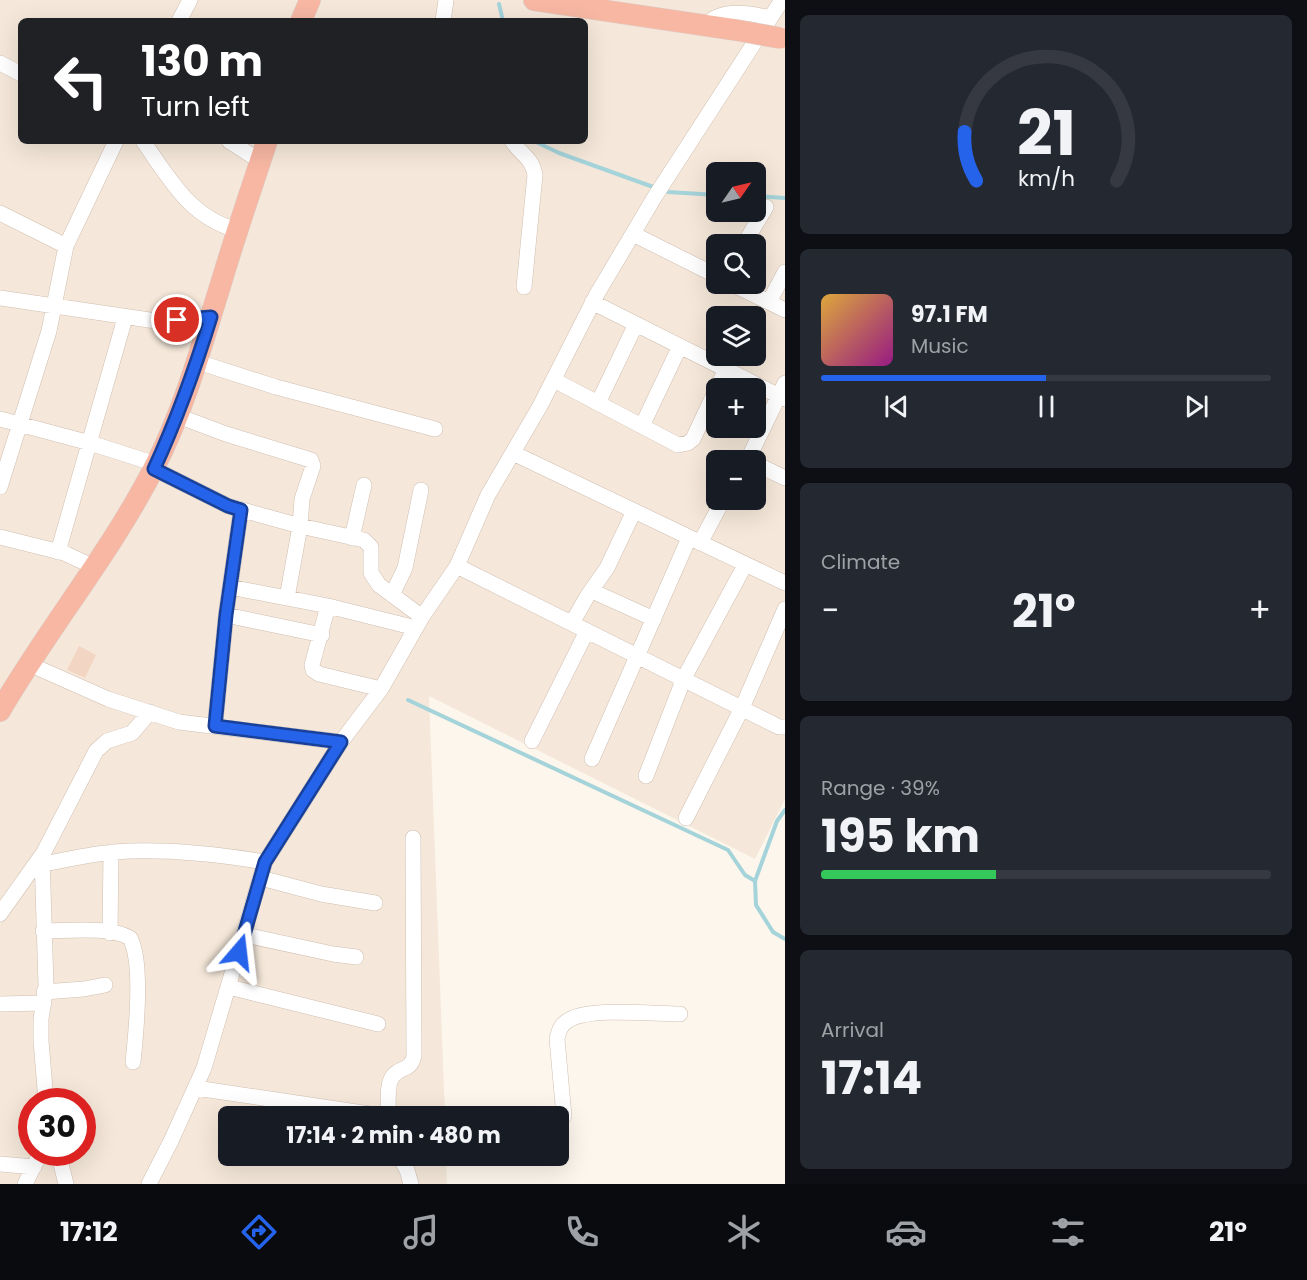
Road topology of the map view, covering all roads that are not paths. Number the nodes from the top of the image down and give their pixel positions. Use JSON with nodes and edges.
{"nodes":[{"id":1,"x":190,"y":0,"type":"edge"},
{"id":2,"x":310,"y":0,"type":"edge"},
{"id":3,"x":446,"y":0,"type":"edge"},
{"id":4,"x":534,"y":0,"type":"edge"},
{"id":5,"x":782,"y":0,"type":"edge"},
{"id":6,"x":181,"y":18,"type":"edge"},
{"id":7,"x":302,"y":18,"type":"edge"},
{"id":8,"x":443,"y":18,"type":"edge"},
{"id":9,"x":770,"y":18,"type":"junction"},
{"id":10,"x":706,"y":26,"type":"junction"},
{"id":11,"x":783,"y":38,"type":"edge"},
{"id":12,"x":0,"y":63,"type":"edge"},
{"id":13,"x":18,"y":72,"type":"edge"},
{"id":14,"x":115,"y":144,"type":"edge"},
{"id":15,"x":145,"y":144,"type":"edge"},
{"id":16,"x":240,"y":144,"type":"edge"},
{"id":17,"x":514,"y":144,"type":"edge"},
{"id":18,"x":264,"y":151,"type":"edge"},
{"id":19,"x":0,"y":213,"type":"edge"},
{"id":20,"x":238,"y":230,"type":"junction"},
{"id":21,"x":633,"y":234,"type":"junction"},
{"id":22,"x":66,"y":246,"type":"junction"},
{"id":23,"x":706,"y":270,"type":"edge"},
{"id":24,"x":785,"y":272,"type":"edge"},
{"id":25,"x":524,"y":287,"type":"dead end"},
{"id":26,"x":753,"y":294,"type":"edge"},
{"id":27,"x":0,"y":297,"type":"edge"},
{"id":28,"x":592,"y":302,"type":"junction"},
{"id":29,"x":769,"y":302,"type":"junction"},
{"id":30,"x":54,"y":306,"type":"junction"},
{"id":31,"x":785,"y":310,"type":"edge"},
{"id":32,"x":211,"y":317,"type":"junction"},
{"id":33,"x":125,"y":318,"type":"junction"},
{"id":34,"x":636,"y":324,"type":"junction"},
{"id":35,"x":680,"y":346,"type":"junction"},
{"id":36,"x":198,"y":362,"type":"junction"},
{"id":37,"x":726,"y":369,"type":"junction"},
{"id":38,"x":554,"y":380,"type":"junction"},
{"id":39,"x":783,"y":393,"type":"edge"},
{"id":40,"x":598,"y":403,"type":"junction"},
{"id":41,"x":178,"y":416,"type":"junction"},
{"id":42,"x":0,"y":419,"type":"edge"},
{"id":43,"x":18,"y":425,"type":"junction"},
{"id":44,"x":642,"y":426,"type":"junction"},
{"id":45,"x":435,"y":429,"type":"dead end"},
{"id":46,"x":90,"y":443,"type":"junction"},
{"id":47,"x":753,"y":450,"type":"edge"},
{"id":48,"x":513,"y":453,"type":"junction"},
{"id":49,"x":155,"y":467,"type":"junction"},
{"id":50,"x":766,"y":469,"type":"edge"},
{"id":51,"x":785,"y":478,"type":"edge"},
{"id":52,"x":364,"y":485,"type":"dead end"},
{"id":53,"x":0,"y":487,"type":"edge"},
{"id":54,"x":421,"y":490,"type":"dead end"},
{"id":55,"x":241,"y":510,"type":"junction"},
{"id":56,"x":716,"y":510,"type":"edge"},
{"id":57,"x":634,"y":511,"type":"junction"},
{"id":58,"x":300,"y":526,"type":"junction"},
{"id":59,"x":0,"y":537,"type":"edge"},
{"id":60,"x":352,"y":538,"type":"junction"},
{"id":61,"x":695,"y":541,"type":"junction"},
{"id":62,"x":58,"y":552,"type":"junction"},
{"id":63,"x":745,"y":565,"type":"junction"},
{"id":64,"x":457,"y":566,"type":"junction"},
{"id":65,"x":94,"y":567,"type":"junction"},
{"id":66,"x":785,"y":583,"type":"edge"},
{"id":67,"x":230,"y":586,"type":"junction"},
{"id":68,"x":592,"y":591,"type":"junction"},
{"id":69,"x":392,"y":595,"type":"junction"},
{"id":70,"x":287,"y":598,"type":"junction"},
{"id":71,"x":328,"y":606,"type":"junction"},
{"id":72,"x":785,"y":609,"type":"edge"},
{"id":73,"x":226,"y":615,"type":"junction"},
{"id":74,"x":654,"y":619,"type":"junction"},
{"id":75,"x":419,"y":622,"type":"junction"},
{"id":76,"x":572,"y":623,"type":"junction"},
{"id":77,"x":587,"y":631,"type":"junction"},
{"id":78,"x":322,"y":635,"type":"junction"},
{"id":79,"x":638,"y":656,"type":"junction"},
{"id":80,"x":29,"y":664,"type":"junction"},
{"id":81,"x":684,"y":678,"type":"junction"},
{"id":82,"x":381,"y":689,"type":"junction"},
{"id":83,"x":742,"y":708,"type":"junction"},
{"id":84,"x":0,"y":711,"type":"edge"},
{"id":85,"x":150,"y":712,"type":"junction"},
{"id":86,"x":215,"y":726,"type":"junction"},
{"id":87,"x":785,"y":727,"type":"edge"},
{"id":88,"x":532,"y":741,"type":"dead end"},
{"id":89,"x":341,"y":742,"type":"junction"},
{"id":90,"x":592,"y":759,"type":"dead end"},
{"id":91,"x":646,"y":776,"type":"dead end"},
{"id":92,"x":686,"y":818,"type":"dead end"},
{"id":93,"x":413,"y":838,"type":"dead end"},
{"id":94,"x":111,"y":852,"type":"junction"},
{"id":95,"x":42,"y":859,"type":"junction"},
{"id":96,"x":263,"y":870,"type":"junction"},
{"id":97,"x":375,"y":903,"type":"dead end"},
{"id":98,"x":0,"y":914,"type":"edge"},
{"id":99,"x":43,"y":930,"type":"junction"},
{"id":100,"x":110,"y":933,"type":"junction"},
{"id":101,"x":244,"y":935,"type":"junction"},
{"id":102,"x":356,"y":957,"type":"dead end"},
{"id":103,"x":105,"y":985,"type":"dead end"},
{"id":104,"x":229,"y":987,"type":"junction"},
{"id":105,"x":44,"y":998,"type":"junction"},
{"id":106,"x":0,"y":1004,"type":"edge"},
{"id":107,"x":680,"y":1014,"type":"dead end"},
{"id":108,"x":378,"y":1024,"type":"dead end"},
{"id":109,"x":133,"y":1062,"type":"dead end"},
{"id":110,"x":45,"y":1088,"type":"edge"},
{"id":111,"x":196,"y":1088,"type":"junction"},
{"id":112,"x":316,"y":1106,"type":"edge"},
{"id":113,"x":389,"y":1106,"type":"edge"},
{"id":114,"x":563,"y":1106,"type":"edge"},
{"id":115,"x":0,"y":1164,"type":"edge"},
{"id":116,"x":62,"y":1166,"type":"edge"},
{"id":117,"x":405,"y":1166,"type":"edge"},
{"id":118,"x":34,"y":1167,"type":"joint"},
{"id":119,"x":25,"y":1184,"type":"edge"},
{"id":120,"x":66,"y":1184,"type":"edge"},
{"id":121,"x":149,"y":1184,"type":"edge"},
{"id":122,"x":411,"y":1184,"type":"edge"}],
"edges":[{"from":1,"to":6,"type":"street"},
{"from":2,"to":7,"type":"highway"},
{"from":3,"to":8,"type":"street"},
{"from":4,"to":10,"type":"highway"},
{"from":5,"to":9,"type":"street"},
{"from":9,"to":10,"type":"street"},
{"from":9,"to":21,"type":"street"},
{"from":10,"to":11,"type":"highway","bridge":true},
{"from":12,"to":13,"type":"street"},
{"from":14,"to":22,"type":"street"},
{"from":15,"to":20,"type":"street"},
{"from":16,"to":18,"type":"street"},
{"from":17,"to":25,"type":"street"},
{"from":18,"to":20,"type":"highway"},
{"from":19,"to":22,"type":"street"},
{"from":20,"to":32,"type":"highway"},
{"from":21,"to":23,"type":"street"},
{"from":21,"to":28,"type":"street"},
{"from":22,"to":30,"type":"street"},
{"from":24,"to":29,"type":"street"},
{"from":26,"to":29,"type":"street"},
{"from":27,"to":30,"type":"street"},
{"from":28,"to":34,"type":"street"},
{"from":28,"to":38,"type":"street"},
{"from":29,"to":31,"type":"street"},
{"from":30,"to":33,"type":"street"},
{"from":30,"to":43,"type":"street"},
{"from":32,"to":33,"type":"street"},
{"from":32,"to":36,"type":"highway"},
{"from":33,"to":46,"type":"street"},
{"from":34,"to":35,"type":"street"},
{"from":34,"to":40,"type":"street"},
{"from":35,"to":37,"type":"street"},
{"from":35,"to":44,"type":"street"},
{"from":36,"to":41,"type":"highway"},
{"from":36,"to":45,"type":"street"},
{"from":37,"to":39,"type":"street"},
{"from":37,"to":44,"type":"street"},
{"from":38,"to":40,"type":"street"},
{"from":38,"to":48,"type":"street"},
{"from":39,"to":47,"type":"street"},
{"from":40,"to":44,"type":"street"},
{"from":41,"to":49,"type":"highway"},
{"from":41,"to":58,"type":"street"},
{"from":42,"to":43,"type":"street"},
{"from":43,"to":46,"type":"street"},
{"from":43,"to":53,"type":"street"},
{"from":46,"to":49,"type":"street"},
{"from":46,"to":62,"type":"street"},
{"from":48,"to":57,"type":"street"},
{"from":48,"to":64,"type":"street"},
{"from":49,"to":55,"type":"street"},
{"from":49,"to":65,"type":"highway"},
{"from":50,"to":51,"type":"street"},
{"from":52,"to":60,"type":"street"},
{"from":54,"to":69,"type":"street"},
{"from":55,"to":58,"type":"street"},
{"from":55,"to":67,"type":"street"},
{"from":56,"to":61,"type":"street"},
{"from":57,"to":61,"type":"street"},
{"from":57,"to":68,"type":"street"},
{"from":58,"to":60,"type":"street"},
{"from":58,"to":70,"type":"street"},
{"from":59,"to":62,"type":"street"},
{"from":60,"to":69,"type":"street"},
{"from":61,"to":63,"type":"street"},
{"from":61,"to":74,"type":"street"},
{"from":62,"to":65,"type":"street"},
{"from":63,"to":66,"type":"street"},
{"from":63,"to":81,"type":"street"},
{"from":64,"to":75,"type":"street"},
{"from":64,"to":76,"type":"street"},
{"from":65,"to":80,"type":"highway"},
{"from":67,"to":70,"type":"street"},
{"from":67,"to":73,"type":"street"},
{"from":68,"to":74,"type":"street"},
{"from":68,"to":76,"type":"street"},
{"from":69,"to":75,"type":"street"},
{"from":70,"to":71,"type":"street"},
{"from":71,"to":75,"type":"street"},
{"from":71,"to":78,"type":"street"},
{"from":72,"to":83,"type":"street"},
{"from":73,"to":78,"type":"street"},
{"from":73,"to":86,"type":"street"},
{"from":74,"to":79,"type":"street"},
{"from":75,"to":82,"type":"street"},
{"from":76,"to":77,"type":"street"},
{"from":77,"to":79,"type":"street"},
{"from":77,"to":88,"type":"street"},
{"from":78,"to":82,"type":"street"},
{"from":79,"to":81,"type":"street"},
{"from":79,"to":90,"type":"street"},
{"from":80,"to":84,"type":"highway"},
{"from":80,"to":85,"type":"street"},
{"from":81,"to":83,"type":"street"},
{"from":81,"to":91,"type":"street"},
{"from":82,"to":89,"type":"street"},
{"from":83,"to":87,"type":"street"},
{"from":83,"to":92,"type":"street"},
{"from":85,"to":86,"type":"street"},
{"from":85,"to":95,"type":"street"},
{"from":86,"to":89,"type":"street"},
{"from":89,"to":96,"type":"street"},
{"from":93,"to":113,"type":"street"},
{"from":94,"to":95,"type":"street"},
{"from":94,"to":96,"type":"street"},
{"from":94,"to":100,"type":"street"},
{"from":95,"to":98,"type":"street"},
{"from":95,"to":99,"type":"street"},
{"from":96,"to":97,"type":"street"},
{"from":96,"to":101,"type":"street"},
{"from":99,"to":100,"type":"street"},
{"from":99,"to":105,"type":"street"},
{"from":100,"to":109,"type":"street"},
{"from":101,"to":102,"type":"street"},
{"from":101,"to":104,"type":"street"},
{"from":103,"to":105,"type":"street"},
{"from":104,"to":108,"type":"street"},
{"from":104,"to":111,"type":"street"},
{"from":105,"to":106,"type":"street"},
{"from":105,"to":110,"type":"street"},
{"from":107,"to":114,"type":"street"},
{"from":111,"to":112,"type":"street"},
{"from":111,"to":121,"type":"street"},
{"from":115,"to":118,"type":"street"},
{"from":116,"to":120,"type":"street"},
{"from":117,"to":122,"type":"street"},
{"from":118,"to":119,"type":"street"}]}
